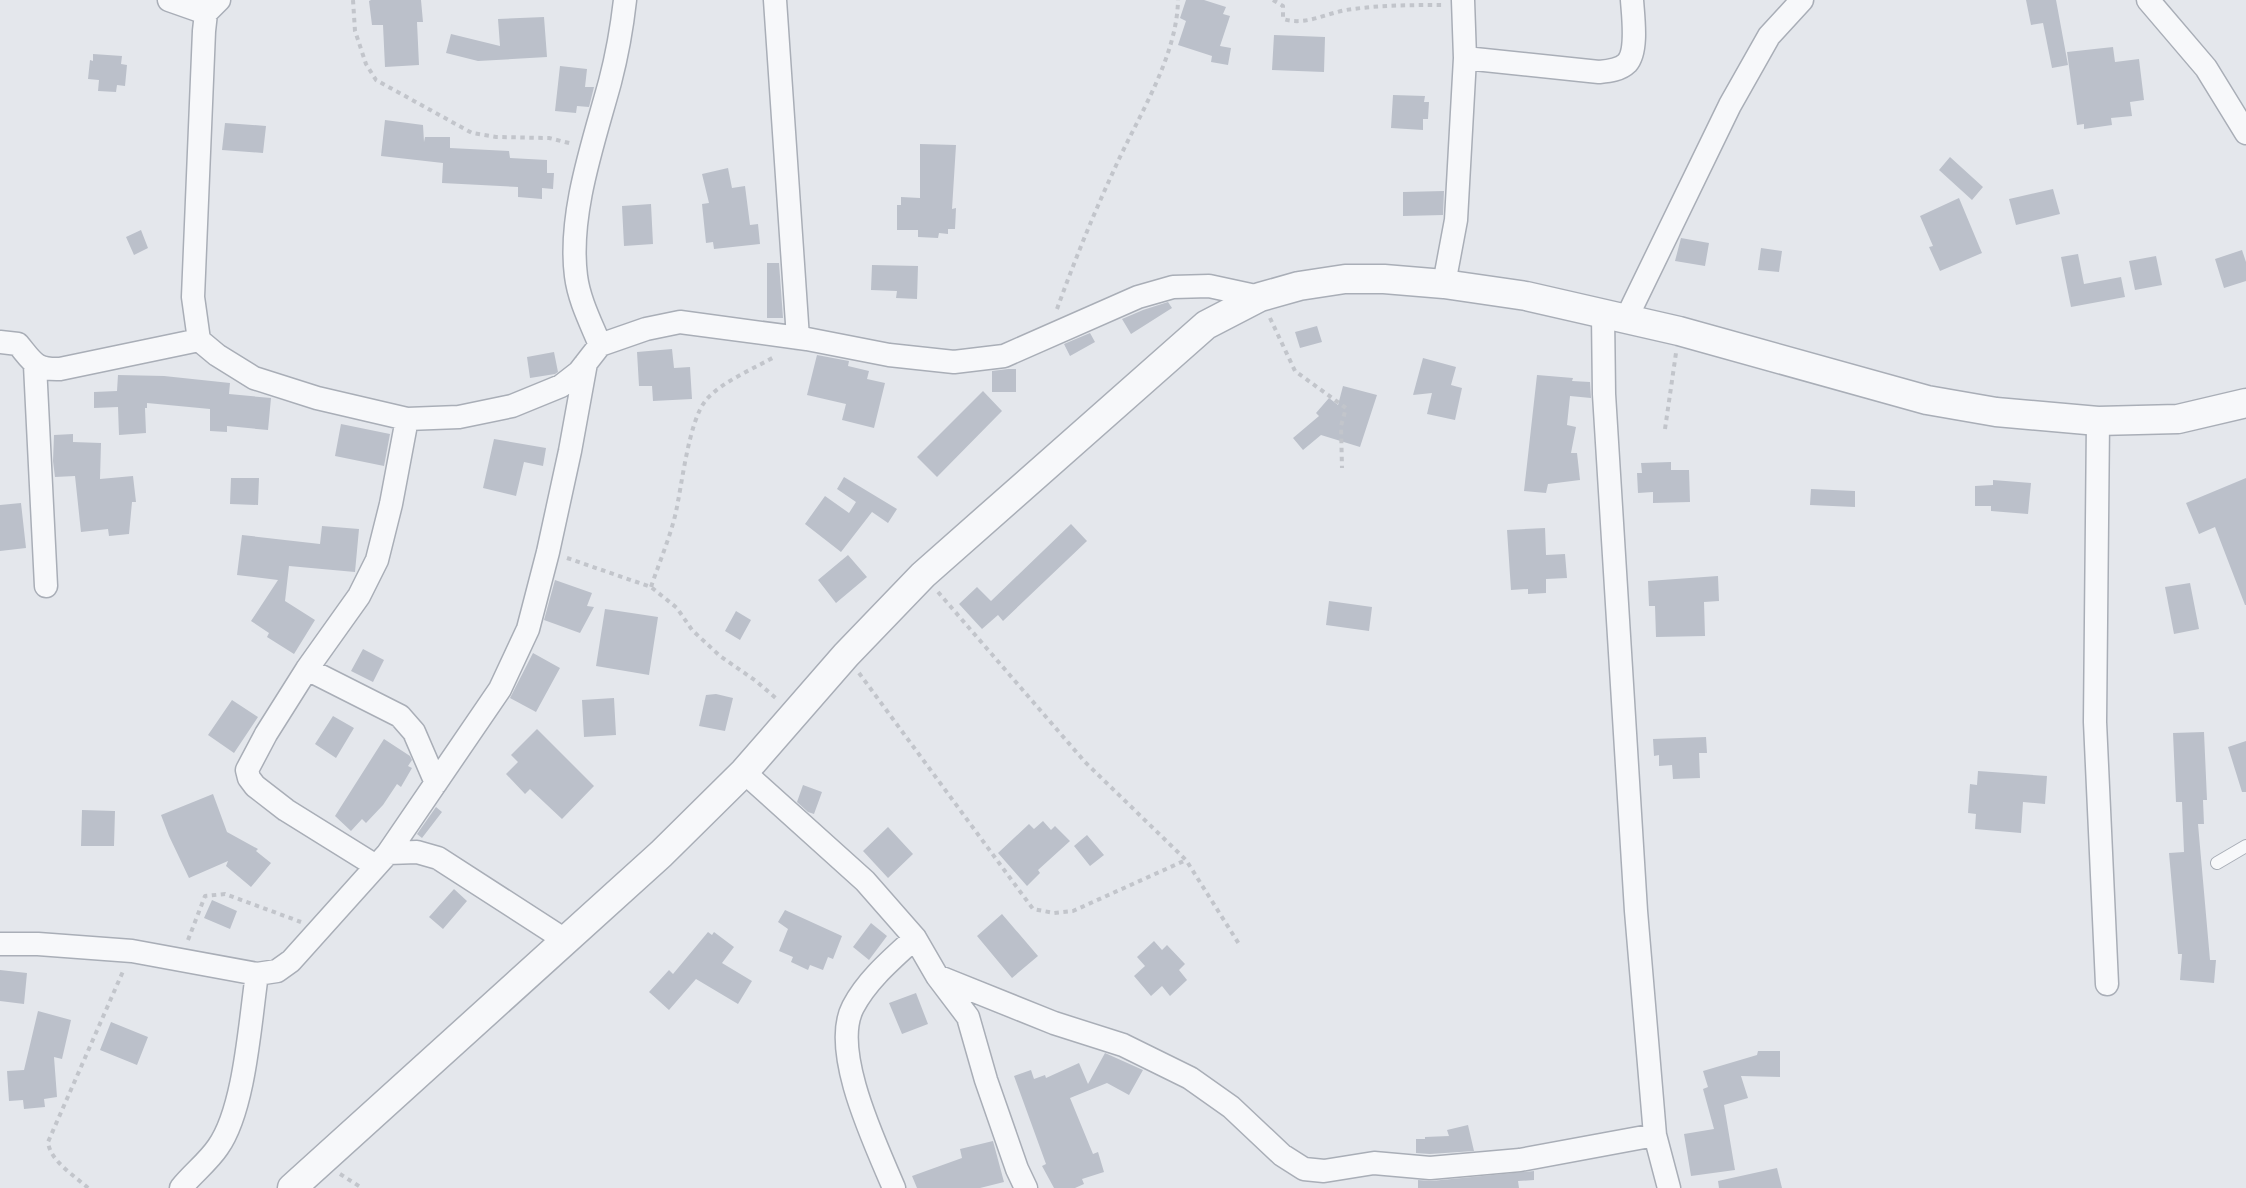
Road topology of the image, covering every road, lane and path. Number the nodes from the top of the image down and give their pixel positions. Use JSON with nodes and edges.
{"nodes":[{"id":1,"x":169,"y":0,"type":"edge"},
{"id":2,"x":353,"y":0,"type":"edge"},
{"id":3,"x":626,"y":0,"type":"edge"},
{"id":4,"x":775,"y":0,"type":"edge"},
{"id":5,"x":1178,"y":0,"type":"edge"},
{"id":6,"x":1273,"y":0,"type":"edge"},
{"id":7,"x":1632,"y":0,"type":"edge"},
{"id":8,"x":1802,"y":0,"type":"edge"},
{"id":9,"x":2148,"y":0,"type":"edge"},
{"id":10,"x":1463,"y":2,"type":"edge"},
{"id":11,"x":213,"y":7,"type":"edge"},
{"id":12,"x":1465,"y":58,"type":"junction"},
{"id":13,"x":2246,"y":133,"type":"edge"},
{"id":14,"x":589,"y":153,"type":"junction"},
{"id":15,"x":1444,"y":284,"type":"junction"},
{"id":16,"x":1260,"y":297,"type":"junction"},
{"id":17,"x":1614,"y":317,"type":"junction"},
{"id":18,"x":1679,"y":331,"type":"junction"},
{"id":19,"x":803,"y":338,"type":"junction"},
{"id":20,"x":1047,"y":338,"type":"junction"},
{"id":21,"x":199,"y":340,"type":"junction"},
{"id":22,"x":0,"y":342,"type":"edge"},
{"id":23,"x":600,"y":345,"type":"junction"},
{"id":24,"x":586,"y":363,"type":"junction"},
{"id":25,"x":35,"y":365,"type":"junction"},
{"id":26,"x":2246,"y":403,"type":"edge"},
{"id":27,"x":407,"y":419,"type":"junction"},
{"id":28,"x":2098,"y":421,"type":"junction"},
{"id":29,"x":1665,"y":429,"type":"dead end"},
{"id":30,"x":1342,"y":468,"type":"dead end"},
{"id":31,"x":548,"y":552,"type":"junction"},
{"id":32,"x":923,"y":575,"type":"junction"},
{"id":33,"x":46,"y":586,"type":"dead end"},
{"id":34,"x":651,"y":586,"type":"junction"},
{"id":35,"x":846,"y":655,"type":"junction"},
{"id":36,"x":307,"y":669,"type":"junction"},
{"id":37,"x":795,"y":714,"type":"junction"},
{"id":38,"x":744,"y":772,"type":"junction"},
{"id":39,"x":436,"y":783,"type":"junction"},
{"id":40,"x":2246,"y":846,"type":"edge"},
{"id":41,"x":382,"y":860,"type":"junction"},
{"id":42,"x":1186,"y":860,"type":"junction"},
{"id":43,"x":2217,"y":863,"type":"dead end"},
{"id":44,"x":321,"y":929,"type":"junction"},
{"id":45,"x":915,"y":938,"type":"junction"},
{"id":46,"x":565,"y":940,"type":"junction"},
{"id":47,"x":0,"y":944,"type":"edge"},
{"id":48,"x":1239,"y":944,"type":"dead end"},
{"id":49,"x":132,"y":951,"type":"junction"},
{"id":50,"x":179,"y":960,"type":"junction"},
{"id":51,"x":257,"y":974,"type":"junction"},
{"id":52,"x":937,"y":976,"type":"junction"},
{"id":53,"x":2107,"y":984,"type":"dead end"},
{"id":54,"x":1655,"y":1135,"type":"junction"},
{"id":55,"x":88,"y":1188,"type":"edge"},
{"id":56,"x":181,"y":1188,"type":"edge"},
{"id":57,"x":292,"y":1188,"type":"edge"},
{"id":58,"x":894,"y":1188,"type":"edge"},
{"id":59,"x":1026,"y":1188,"type":"edge"},
{"id":60,"x":1669,"y":1188,"type":"edge"}],
"edges":[{"from":1,"to":11,"type":"street"},
{"from":2,"to":14,"type":"path"},
{"from":3,"to":14,"type":"street"},
{"from":4,"to":19,"type":"street"},
{"from":5,"to":20,"type":"path"},
{"from":6,"to":10,"type":"path"},
{"from":7,"to":12,"type":"street"},
{"from":8,"to":17,"type":"street"},
{"from":9,"to":13,"type":"street"},
{"from":10,"to":12,"type":"street"},
{"from":11,"to":21,"type":"street"},
{"from":12,"to":15,"type":"street"},
{"from":14,"to":23,"type":"street"},
{"from":15,"to":16,"type":"street"},
{"from":15,"to":17,"type":"street"},
{"from":16,"to":20,"type":"street"},
{"from":16,"to":30,"type":"path"},
{"from":16,"to":32,"type":"street"},
{"from":17,"to":18,"type":"street"},
{"from":17,"to":54,"type":"street"},
{"from":18,"to":28,"type":"street"},
{"from":18,"to":29,"type":"path"},
{"from":19,"to":20,"type":"street"},
{"from":19,"to":23,"type":"street"},
{"from":19,"to":34,"type":"path"},
{"from":21,"to":25,"type":"street"},
{"from":21,"to":27,"type":"street"},
{"from":22,"to":25,"type":"street"},
{"from":23,"to":24,"type":"street"},
{"from":24,"to":27,"type":"street"},
{"from":24,"to":31,"type":"street"},
{"from":25,"to":33,"type":"street"},
{"from":26,"to":28,"type":"street"},
{"from":27,"to":36,"type":"street"},
{"from":28,"to":53,"type":"street"},
{"from":31,"to":34,"type":"path"},
{"from":31,"to":39,"type":"street"},
{"from":32,"to":35,"type":"street"},
{"from":32,"to":42,"type":"path"},
{"from":34,"to":37,"type":"path"},
{"from":35,"to":37,"type":"street"},
{"from":35,"to":42,"type":"path"},
{"from":36,"to":39,"type":"street"},
{"from":36,"to":41,"type":"street"},
{"from":37,"to":38,"type":"street"},
{"from":38,"to":45,"type":"street"},
{"from":38,"to":46,"type":"street"},
{"from":39,"to":41,"type":"street"},
{"from":40,"to":43,"type":"lane"},
{"from":41,"to":44,"type":"street"},
{"from":41,"to":46,"type":"street"},
{"from":42,"to":48,"type":"path"},
{"from":44,"to":50,"type":"path"},
{"from":44,"to":51,"type":"street"},
{"from":45,"to":52,"type":"street"},
{"from":45,"to":58,"type":"street"},
{"from":46,"to":57,"type":"street"},
{"from":47,"to":49,"type":"street"},
{"from":49,"to":50,"type":"street"},
{"from":49,"to":55,"type":"path"},
{"from":50,"to":51,"type":"street"},
{"from":51,"to":56,"type":"street"},
{"from":52,"to":54,"type":"street"},
{"from":52,"to":59,"type":"street"},
{"from":54,"to":60,"type":"street"}]}
